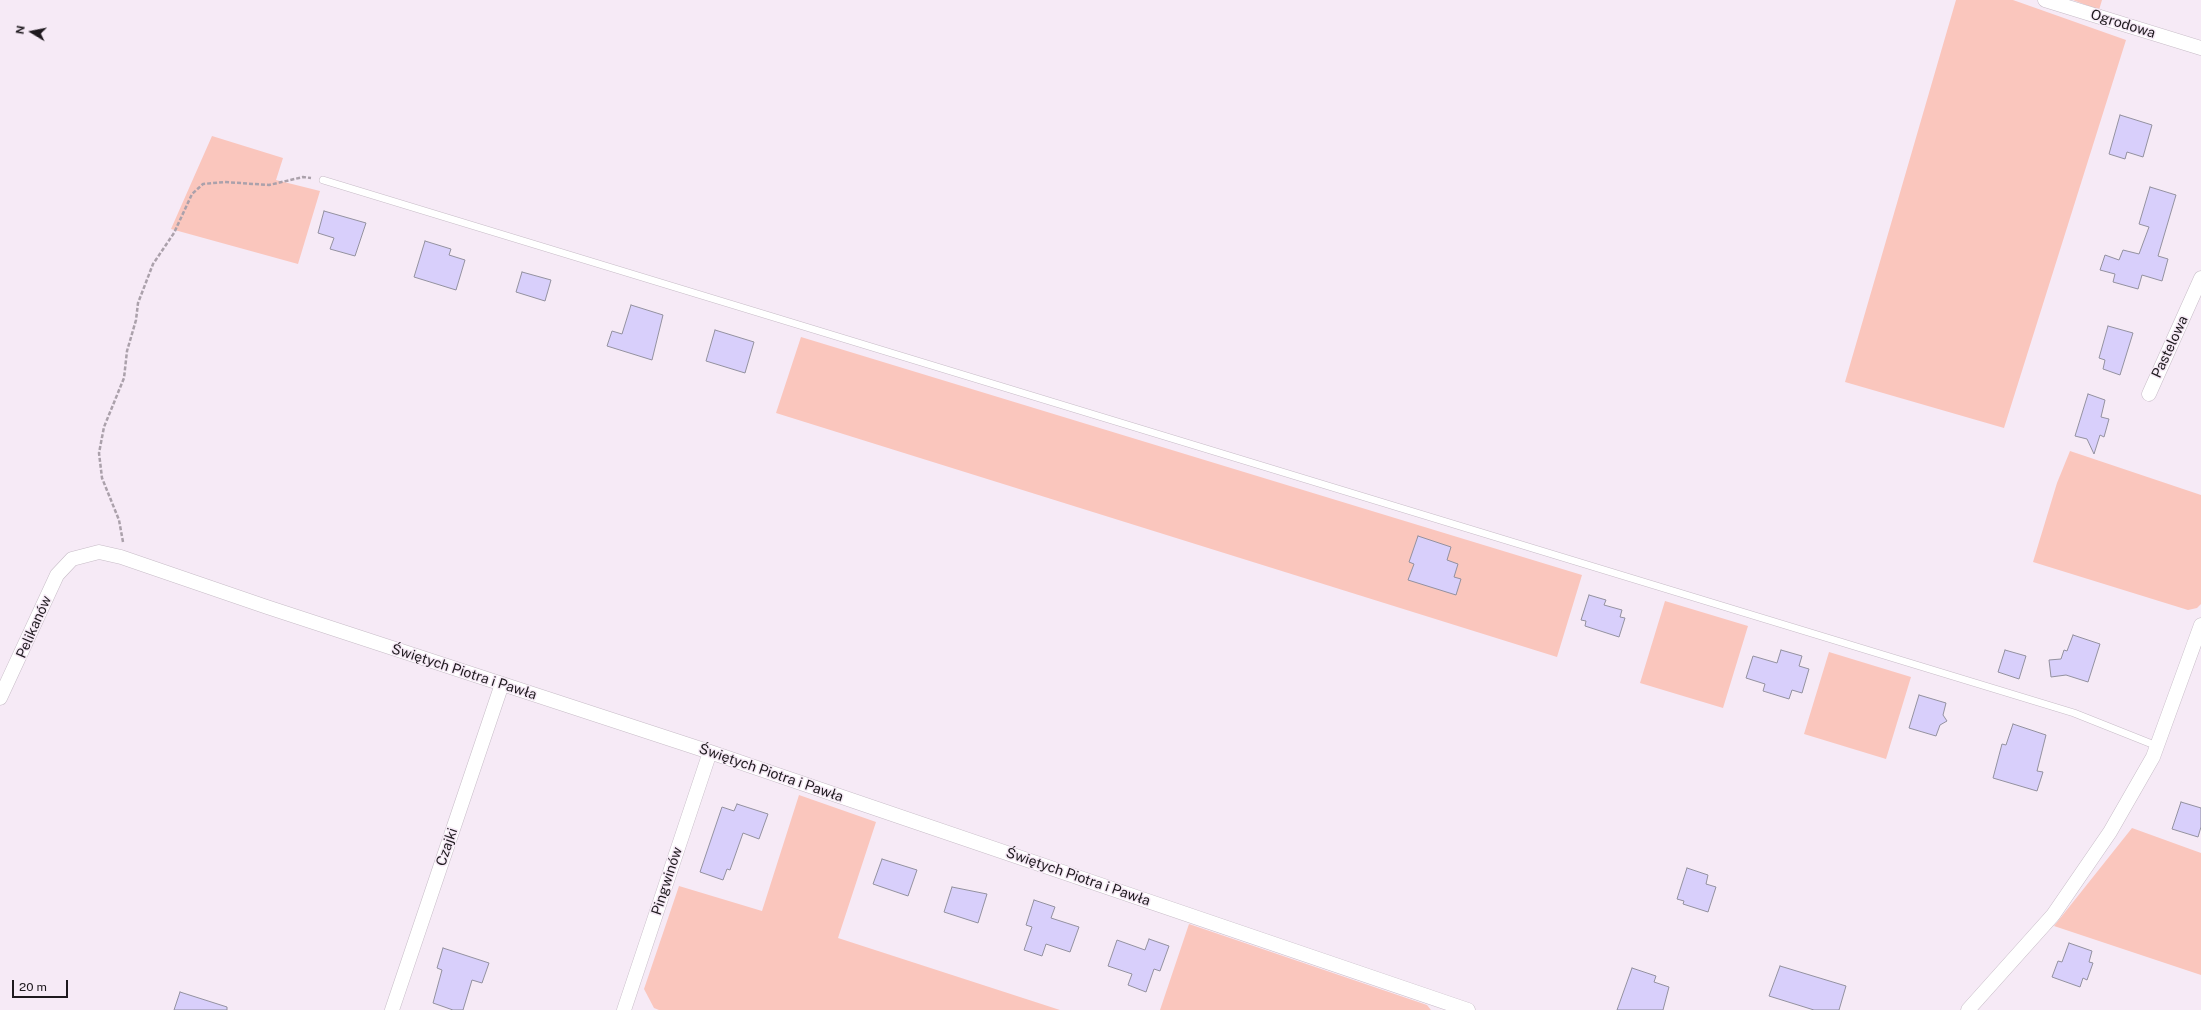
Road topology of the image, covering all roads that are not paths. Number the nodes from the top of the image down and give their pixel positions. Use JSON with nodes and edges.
{"nodes":[{"id":1,"x":2045,"y":0,"type":"edge"},
{"id":2,"x":2201,"y":48,"type":"edge"},
{"id":3,"x":323,"y":180,"type":"road end"},
{"id":4,"x":2201,"y":278,"type":"edge"},
{"id":5,"x":2149,"y":394,"type":"dead end"},
{"id":6,"x":72,"y":559,"type":"joint"},
{"id":7,"x":2201,"y":625,"type":"edge"},
{"id":8,"x":502,"y":684,"type":"junction"},
{"id":9,"x":0,"y":698,"type":"edge"},
{"id":10,"x":2157,"y":746,"type":"junction"},
{"id":11,"x":710,"y":752,"type":"junction"},
{"id":12,"x":626,"y":1009,"type":"edge"},
{"id":13,"x":1459,"y":1009,"type":"edge"},
{"id":14,"x":392,"y":1010,"type":"edge"},
{"id":15,"x":1968,"y":1010,"type":"edge"}],
"edges":[{"from":1,"to":2,"type":"street","name":"Ogrodowa"},
{"from":3,"to":10,"type":"lane"},
{"from":4,"to":5,"type":"street","name":"Pastelowa"},
{"from":6,"to":8,"type":"street","name":"Świętych Piotra i Pawła"},
{"from":6,"to":9,"type":"street","name":"Pelikanów"},
{"from":7,"to":10,"type":"street"},
{"from":8,"to":11,"type":"street","name":"Świętych Piotra i Pawła"},
{"from":8,"to":14,"type":"street","name":"Czajki"},
{"from":10,"to":15,"type":"street"},
{"from":11,"to":12,"type":"street","name":"Pingwinów"},
{"from":11,"to":13,"type":"street","name":"Świętych Piotra i Pawła"}]}
